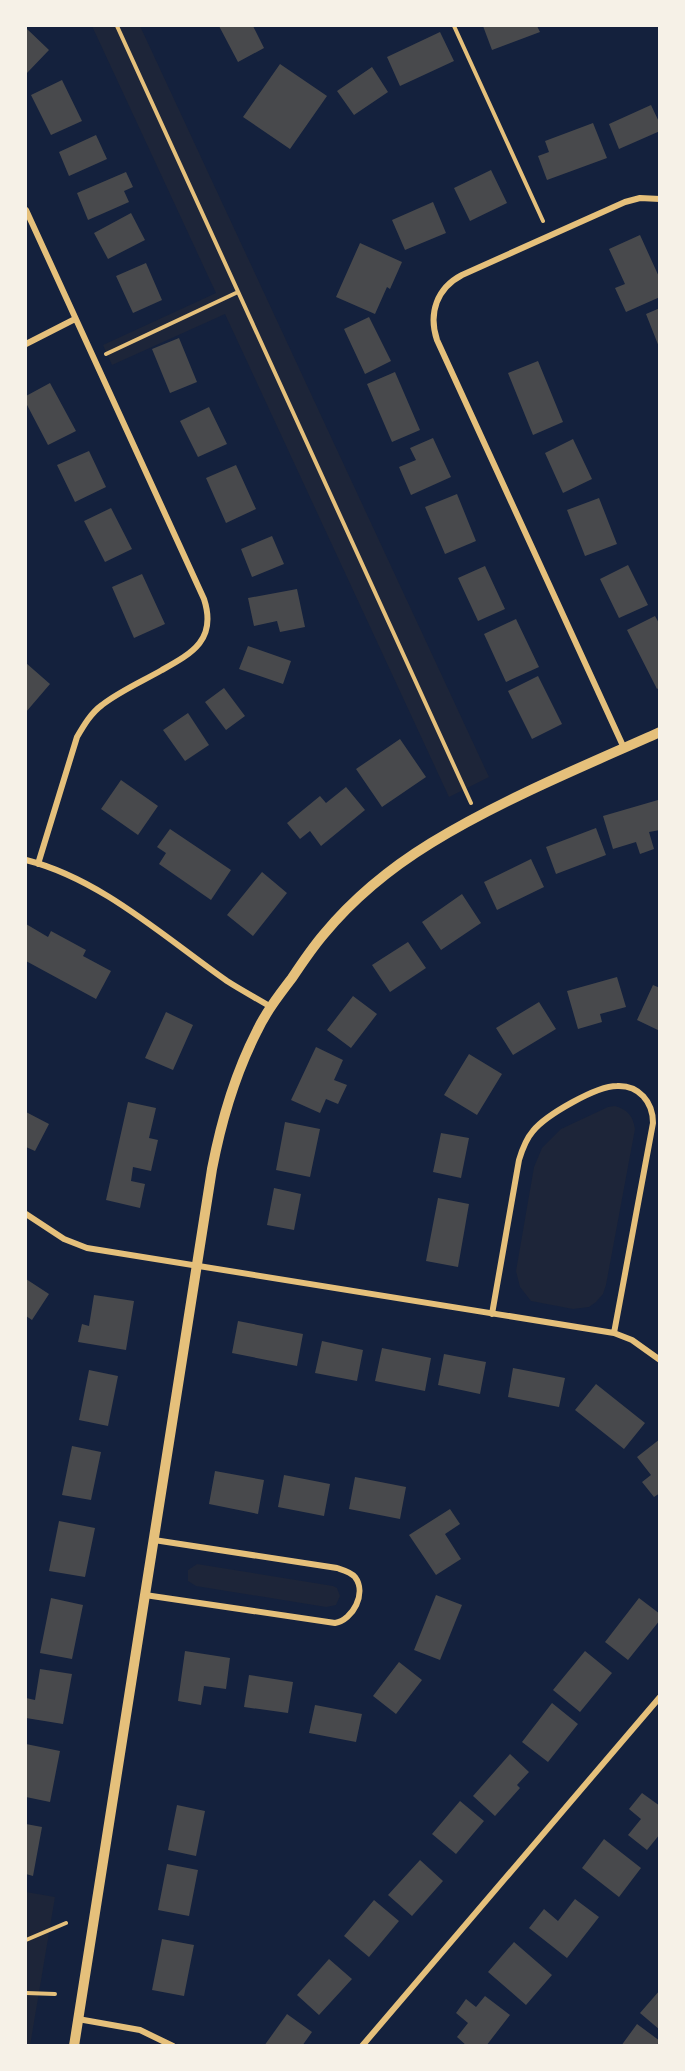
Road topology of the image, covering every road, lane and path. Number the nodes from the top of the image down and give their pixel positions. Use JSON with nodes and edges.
{"nodes":[{"id":1,"x":117,"y":26,"type":"edge"},
{"id":2,"x":454,"y":26,"type":"edge"},
{"id":3,"x":660,"y":199,"type":"edge"},
{"id":4,"x":26,"y":210,"type":"edge"},
{"id":5,"x":543,"y":221,"type":"dead end"},
{"id":6,"x":238,"y":292,"type":"junction"},
{"id":7,"x":75,"y":319,"type":"junction"},
{"id":8,"x":26,"y":344,"type":"edge"},
{"id":9,"x":108,"y":353,"type":"dead end"},
{"id":10,"x":660,"y":732,"type":"edge"},
{"id":11,"x":624,"y":748,"type":"junction"},
{"id":12,"x":466,"y":791,"type":"dead end"},
{"id":13,"x":26,"y":860,"type":"edge"},
{"id":14,"x":39,"y":864,"type":"junction"},
{"id":15,"x":271,"y":1007,"type":"junction"},
{"id":16,"x":26,"y":1214,"type":"edge"},
{"id":17,"x":196,"y":1266,"type":"junction"},
{"id":18,"x":492,"y":1314,"type":"junction"},
{"id":19,"x":614,"y":1333,"type":"junction"},
{"id":20,"x":660,"y":1360,"type":"edge"},
{"id":21,"x":154,"y":1540,"type":"junction"},
{"id":22,"x":145,"y":1594,"type":"junction"},
{"id":23,"x":660,"y":1697,"type":"edge"},
{"id":24,"x":66,"y":1923,"type":"dead end"},
{"id":25,"x":26,"y":1940,"type":"edge"},
{"id":26,"x":26,"y":1993,"type":"edge"},
{"id":27,"x":55,"y":1994,"type":"dead end"},
{"id":28,"x":78,"y":2019,"type":"junction"},
{"id":29,"x":74,"y":2046,"type":"edge"},
{"id":30,"x":173,"y":2046,"type":"edge"},
{"id":31,"x":362,"y":2046,"type":"edge"}],
"edges":[{"from":1,"to":6,"type":"path"},
{"from":2,"to":5,"type":"path"},
{"from":3,"to":11,"type":"street"},
{"from":4,"to":7,"type":"street"},
{"from":6,"to":9,"type":"path"},
{"from":6,"to":12,"type":"path"},
{"from":7,"to":8,"type":"street"},
{"from":7,"to":14,"type":"street"},
{"from":10,"to":11,"type":"street"},
{"from":11,"to":15,"type":"street"},
{"from":13,"to":14,"type":"street"},
{"from":14,"to":15,"type":"street"},
{"from":15,"to":17,"type":"street"},
{"from":16,"to":17,"type":"street"},
{"from":17,"to":18,"type":"street"},
{"from":17,"to":21,"type":"street"},
{"from":18,"to":19,"type":"street"},
{"from":18,"to":19,"type":"street"},
{"from":19,"to":20,"type":"street"},
{"from":21,"to":22,"type":"street"},
{"from":21,"to":22,"type":"street"},
{"from":22,"to":28,"type":"street"},
{"from":23,"to":31,"type":"street"},
{"from":24,"to":25,"type":"path"},
{"from":26,"to":27,"type":"path"},
{"from":28,"to":29,"type":"street"},
{"from":28,"to":30,"type":"street"}]}
